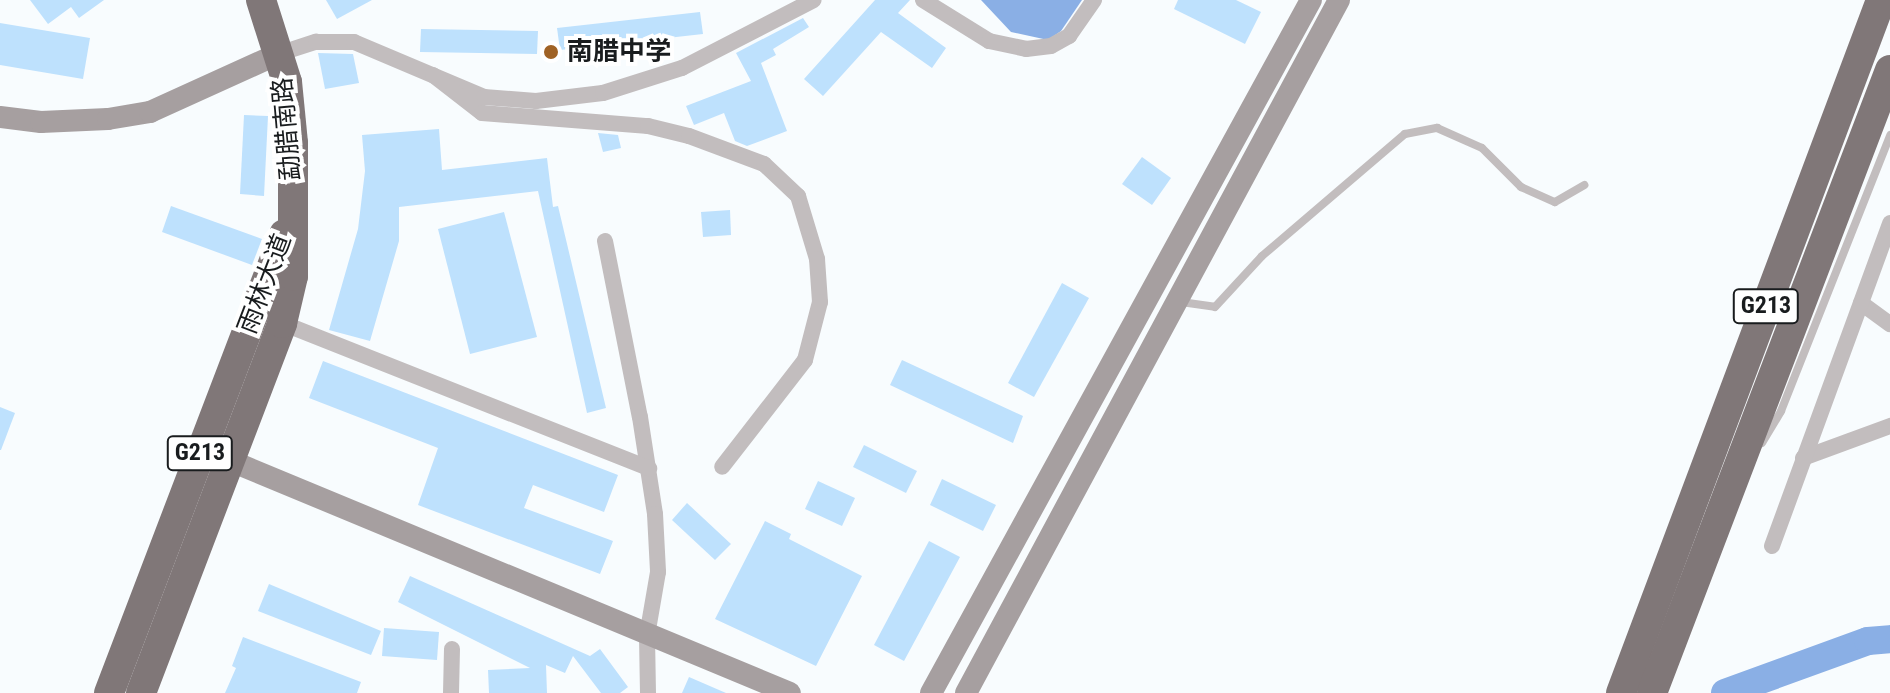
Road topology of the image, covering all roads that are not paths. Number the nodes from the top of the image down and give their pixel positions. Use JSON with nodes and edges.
{"nodes":[{"id":1,"x":261,"y":0,"type":"edge"},
{"id":2,"x":814,"y":0,"type":"edge"},
{"id":3,"x":923,"y":0,"type":"edge"},
{"id":4,"x":1094,"y":0,"type":"edge"},
{"id":5,"x":1311,"y":0,"type":"edge"},
{"id":6,"x":1339,"y":0,"type":"edge"},
{"id":7,"x":1881,"y":0,"type":"edge"},
{"id":8,"x":278,"y":54,"type":"junction"},
{"id":9,"x":1890,"y":70,"type":"edge"},
{"id":10,"x":433,"y":75,"type":"junction"},
{"id":11,"x":0,"y":117,"type":"edge"},
{"id":12,"x":1890,"y":135,"type":"edge"},
{"id":13,"x":1223,"y":160,"type":"junction"},
{"id":14,"x":1245,"y":172,"type":"junction"},
{"id":15,"x":1584,"y":185,"type":"dead end"},
{"id":16,"x":291,"y":214,"type":"junction"},
{"id":17,"x":1890,"y":223,"type":"edge"},
{"id":18,"x":605,"y":241,"type":"dead end"},
{"id":19,"x":1176,"y":301,"type":"junction"},
{"id":20,"x":1861,"y":303,"type":"junction"},
{"id":21,"x":282,"y":323,"type":"junction"},
{"id":22,"x":1890,"y":324,"type":"edge"},
{"id":23,"x":1890,"y":426,"type":"edge"},
{"id":24,"x":1803,"y":458,"type":"junction"},
{"id":25,"x":231,"y":461,"type":"junction"},
{"id":26,"x":722,"y":467,"type":"dead end"},
{"id":27,"x":649,"y":468,"type":"junction"},
{"id":28,"x":1725,"y":501,"type":"junction"},
{"id":29,"x":1772,"y":546,"type":"dead end"},
{"id":30,"x":1665,"y":618,"type":"junction"},
{"id":31,"x":647,"y":636,"type":"junction"},
{"id":32,"x":452,"y":649,"type":"dead end"},
{"id":33,"x":109,"y":693,"type":"edge"},
{"id":34,"x":141,"y":693,"type":"edge"},
{"id":35,"x":451,"y":693,"type":"edge"},
{"id":36,"x":648,"y":693,"type":"edge"},
{"id":37,"x":790,"y":693,"type":"edge"},
{"id":38,"x":931,"y":693,"type":"edge"},
{"id":39,"x":966,"y":693,"type":"edge"},
{"id":40,"x":1621,"y":693,"type":"edge"},
{"id":41,"x":1652,"y":693,"type":"edge"}],
"edges":[{"from":1,"to":8,"type":"highway","name":"勐腊南路","number":"G213"},
{"from":2,"to":10,"type":"street"},
{"from":3,"to":4,"type":"street"},
{"from":5,"to":13,"type":"street"},
{"from":6,"to":14,"type":"street"},
{"from":7,"to":30,"type":"highway","number":"G213"},
{"from":8,"to":10,"type":"street"},
{"from":8,"to":11,"type":"street"},
{"from":8,"to":16,"type":"highway","name":"勐腊南路","number":"G213"},
{"from":9,"to":28,"type":"highway","number":"G213"},
{"from":10,"to":26,"type":"street"},
{"from":12,"to":28,"type":"lane"},
{"from":13,"to":14,"type":"street"},
{"from":13,"to":38,"type":"street"},
{"from":14,"to":19,"type":"street"},
{"from":15,"to":19,"type":"lane"},
{"from":16,"to":21,"type":"highway","name":"雨林大道","number":"G213"},
{"from":16,"to":33,"type":"highway","name":"雨林大道","number":"G213"},
{"from":17,"to":20,"type":"street"},
{"from":18,"to":27,"type":"street"},
{"from":19,"to":39,"type":"street"},
{"from":20,"to":22,"type":"street"},
{"from":20,"to":24,"type":"street"},
{"from":21,"to":25,"type":"highway","name":"雨林大道","number":"G213"},
{"from":21,"to":27,"type":"street"},
{"from":23,"to":24,"type":"street"},
{"from":24,"to":29,"type":"street"},
{"from":25,"to":31,"type":"street"},
{"from":25,"to":34,"type":"highway","name":"雨林大道","number":"G213"},
{"from":27,"to":31,"type":"street"},
{"from":28,"to":30,"type":"highway","number":"G213"},
{"from":30,"to":40,"type":"highway","number":"G213"},
{"from":30,"to":41,"type":"highway","number":"G213"},
{"from":31,"to":36,"type":"street"},
{"from":31,"to":37,"type":"street"},
{"from":32,"to":35,"type":"street"}]}
